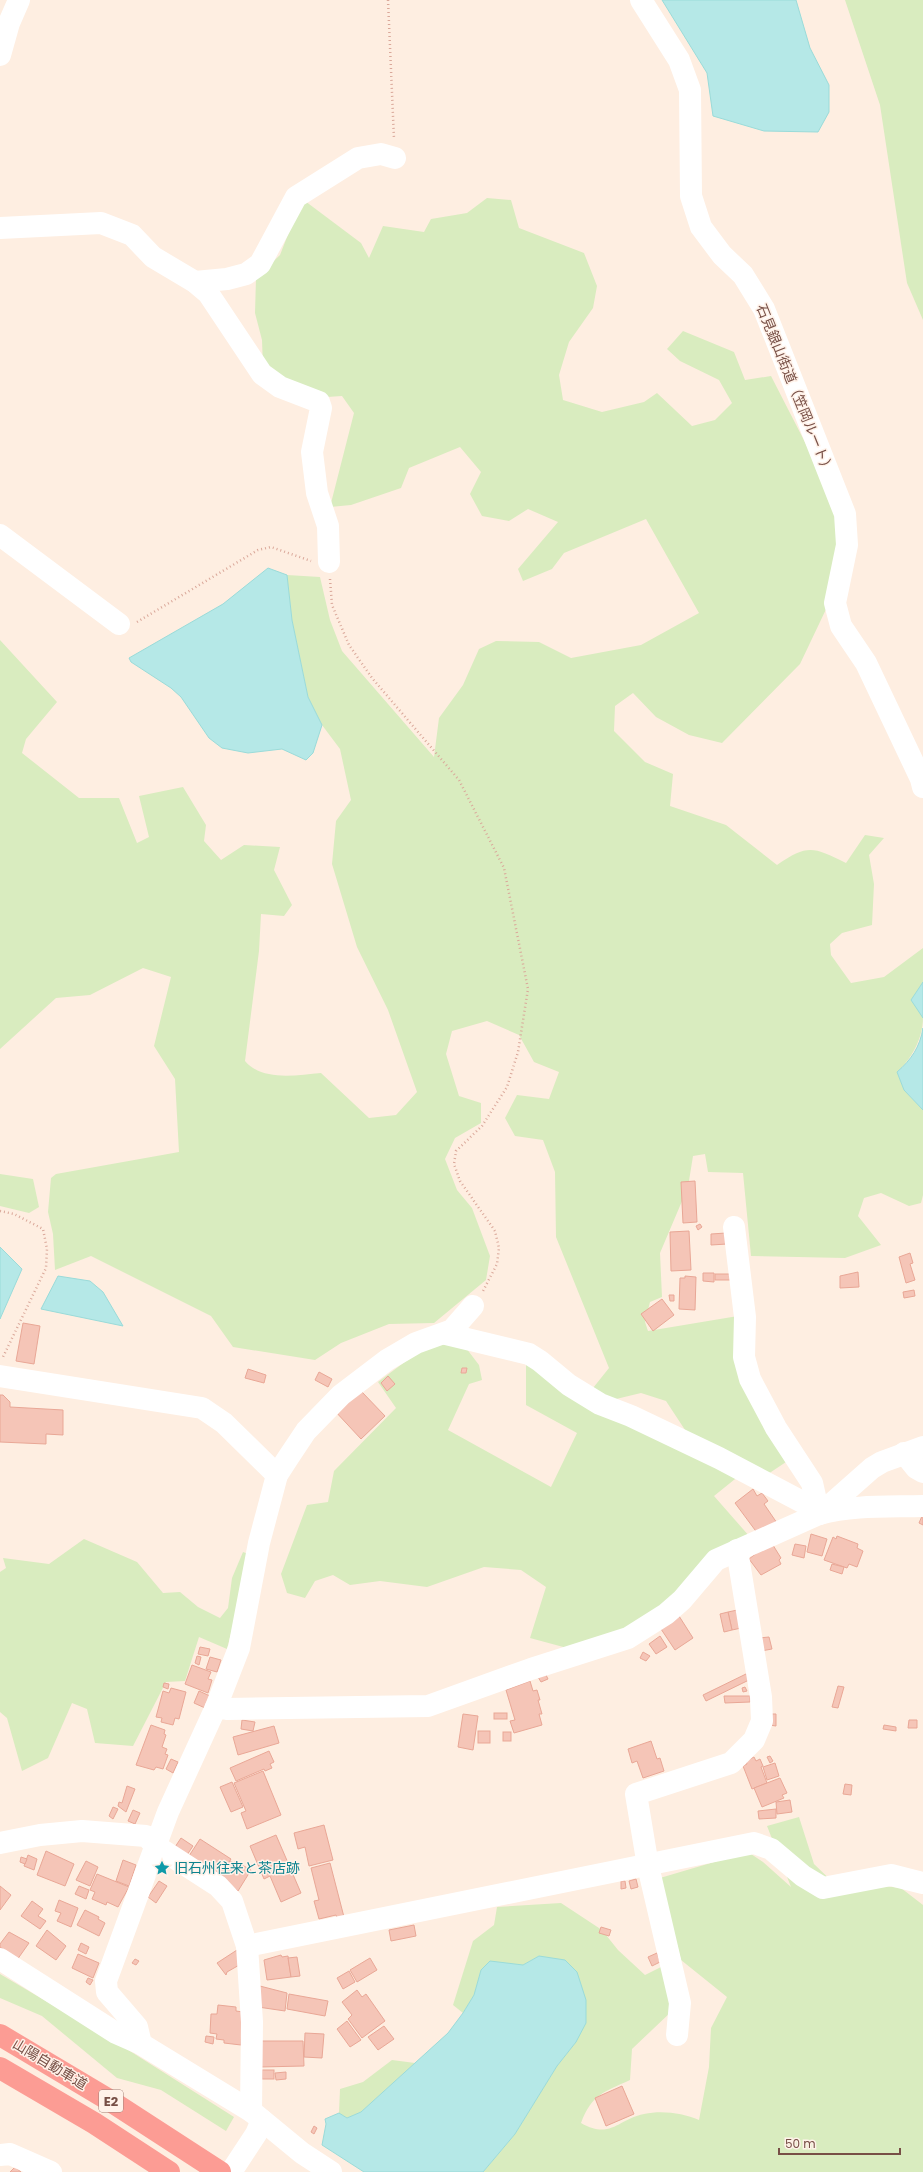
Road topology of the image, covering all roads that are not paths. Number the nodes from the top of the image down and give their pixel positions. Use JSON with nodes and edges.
{"nodes":[{"id":1,"x":19,"y":0,"type":"edge"},
{"id":2,"x":641,"y":0,"type":"edge"},
{"id":3,"x":0,"y":54,"type":"edge"},
{"id":4,"x":395,"y":158,"type":"road end"},
{"id":5,"x":0,"y":228,"type":"edge"},
{"id":6,"x":195,"y":282,"type":"junction"},
{"id":7,"x":0,"y":535,"type":"edge"},
{"id":8,"x":329,"y":562,"type":"road end"},
{"id":9,"x":119,"y":624,"type":"road end"},
{"id":10,"x":923,"y":788,"type":"edge"},
{"id":11,"x":734,"y":1227,"type":"dead end"},
{"id":12,"x":473,"y":1306,"type":"road end"},
{"id":13,"x":446,"y":1334,"type":"junction"},
{"id":14,"x":0,"y":1376,"type":"edge"},
{"id":15,"x":914,"y":1450,"type":"edge"},
{"id":16,"x":923,"y":1472,"type":"edge"},
{"id":17,"x":277,"y":1475,"type":"junction"},
{"id":18,"x":923,"y":1506,"type":"edge"},
{"id":19,"x":819,"y":1514,"type":"junction"},
{"id":20,"x":738,"y":1550,"type":"junction"},
{"id":21,"x":216,"y":1707,"type":"junction"},
{"id":22,"x":0,"y":1843,"type":"edge"},
{"id":23,"x":156,"y":1846,"type":"junction"},
{"id":24,"x":648,"y":1866,"type":"junction"},
{"id":25,"x":923,"y":1883,"type":"edge"},
{"id":26,"x":248,"y":1946,"type":"junction"},
{"id":27,"x":0,"y":1959,"type":"edge"},
{"id":28,"x":0,"y":2035,"type":"edge"},
{"id":29,"x":677,"y":2035,"type":"dead end"},
{"id":30,"x":141,"y":2044,"type":"junction"},
{"id":31,"x":0,"y":2068,"type":"edge"},
{"id":32,"x":256,"y":2122,"type":"junction"},
{"id":33,"x":0,"y":2155,"type":"edge"},
{"id":34,"x":51,"y":2172,"type":"edge"},
{"id":35,"x":169,"y":2172,"type":"edge"},
{"id":36,"x":220,"y":2172,"type":"edge"},
{"id":37,"x":231,"y":2172,"type":"edge"},
{"id":38,"x":331,"y":2172,"type":"edge"}],
"edges":[{"from":1,"to":3,"type":"street"},
{"from":2,"to":10,"type":"street","name":"石見銀山街道（笠岡ルート）"},
{"from":4,"to":6,"type":"street"},
{"from":5,"to":6,"type":"street"},
{"from":6,"to":8,"type":"street"},
{"from":7,"to":9,"type":"street"},
{"from":11,"to":19,"type":"street"},
{"from":12,"to":13,"type":"street"},
{"from":13,"to":17,"type":"street"},
{"from":13,"to":19,"type":"street"},
{"from":14,"to":17,"type":"street"},
{"from":15,"to":16,"type":"street"},
{"from":15,"to":19,"type":"street"},
{"from":17,"to":21,"type":"street"},
{"from":18,"to":19,"type":"street"},
{"from":19,"to":20,"type":"street"},
{"from":20,"to":21,"type":"street"},
{"from":20,"to":24,"type":"street"},
{"from":21,"to":23,"type":"street"},
{"from":22,"to":23,"type":"street"},
{"from":23,"to":26,"type":"street"},
{"from":23,"to":30,"type":"street"},
{"from":24,"to":25,"type":"street"},
{"from":24,"to":26,"type":"street"},
{"from":24,"to":29,"type":"street"},
{"from":26,"to":32,"type":"street"},
{"from":27,"to":30,"type":"street"},
{"from":28,"to":36,"type":"highway","name":"山陽自動車道","number":"E2"},
{"from":30,"to":32,"type":"street"},
{"from":31,"to":35,"type":"highway","name":"山陽自動車道","number":"E2"},
{"from":32,"to":37,"type":"street"},
{"from":32,"to":38,"type":"street"},
{"from":33,"to":34,"type":"street"}]}
